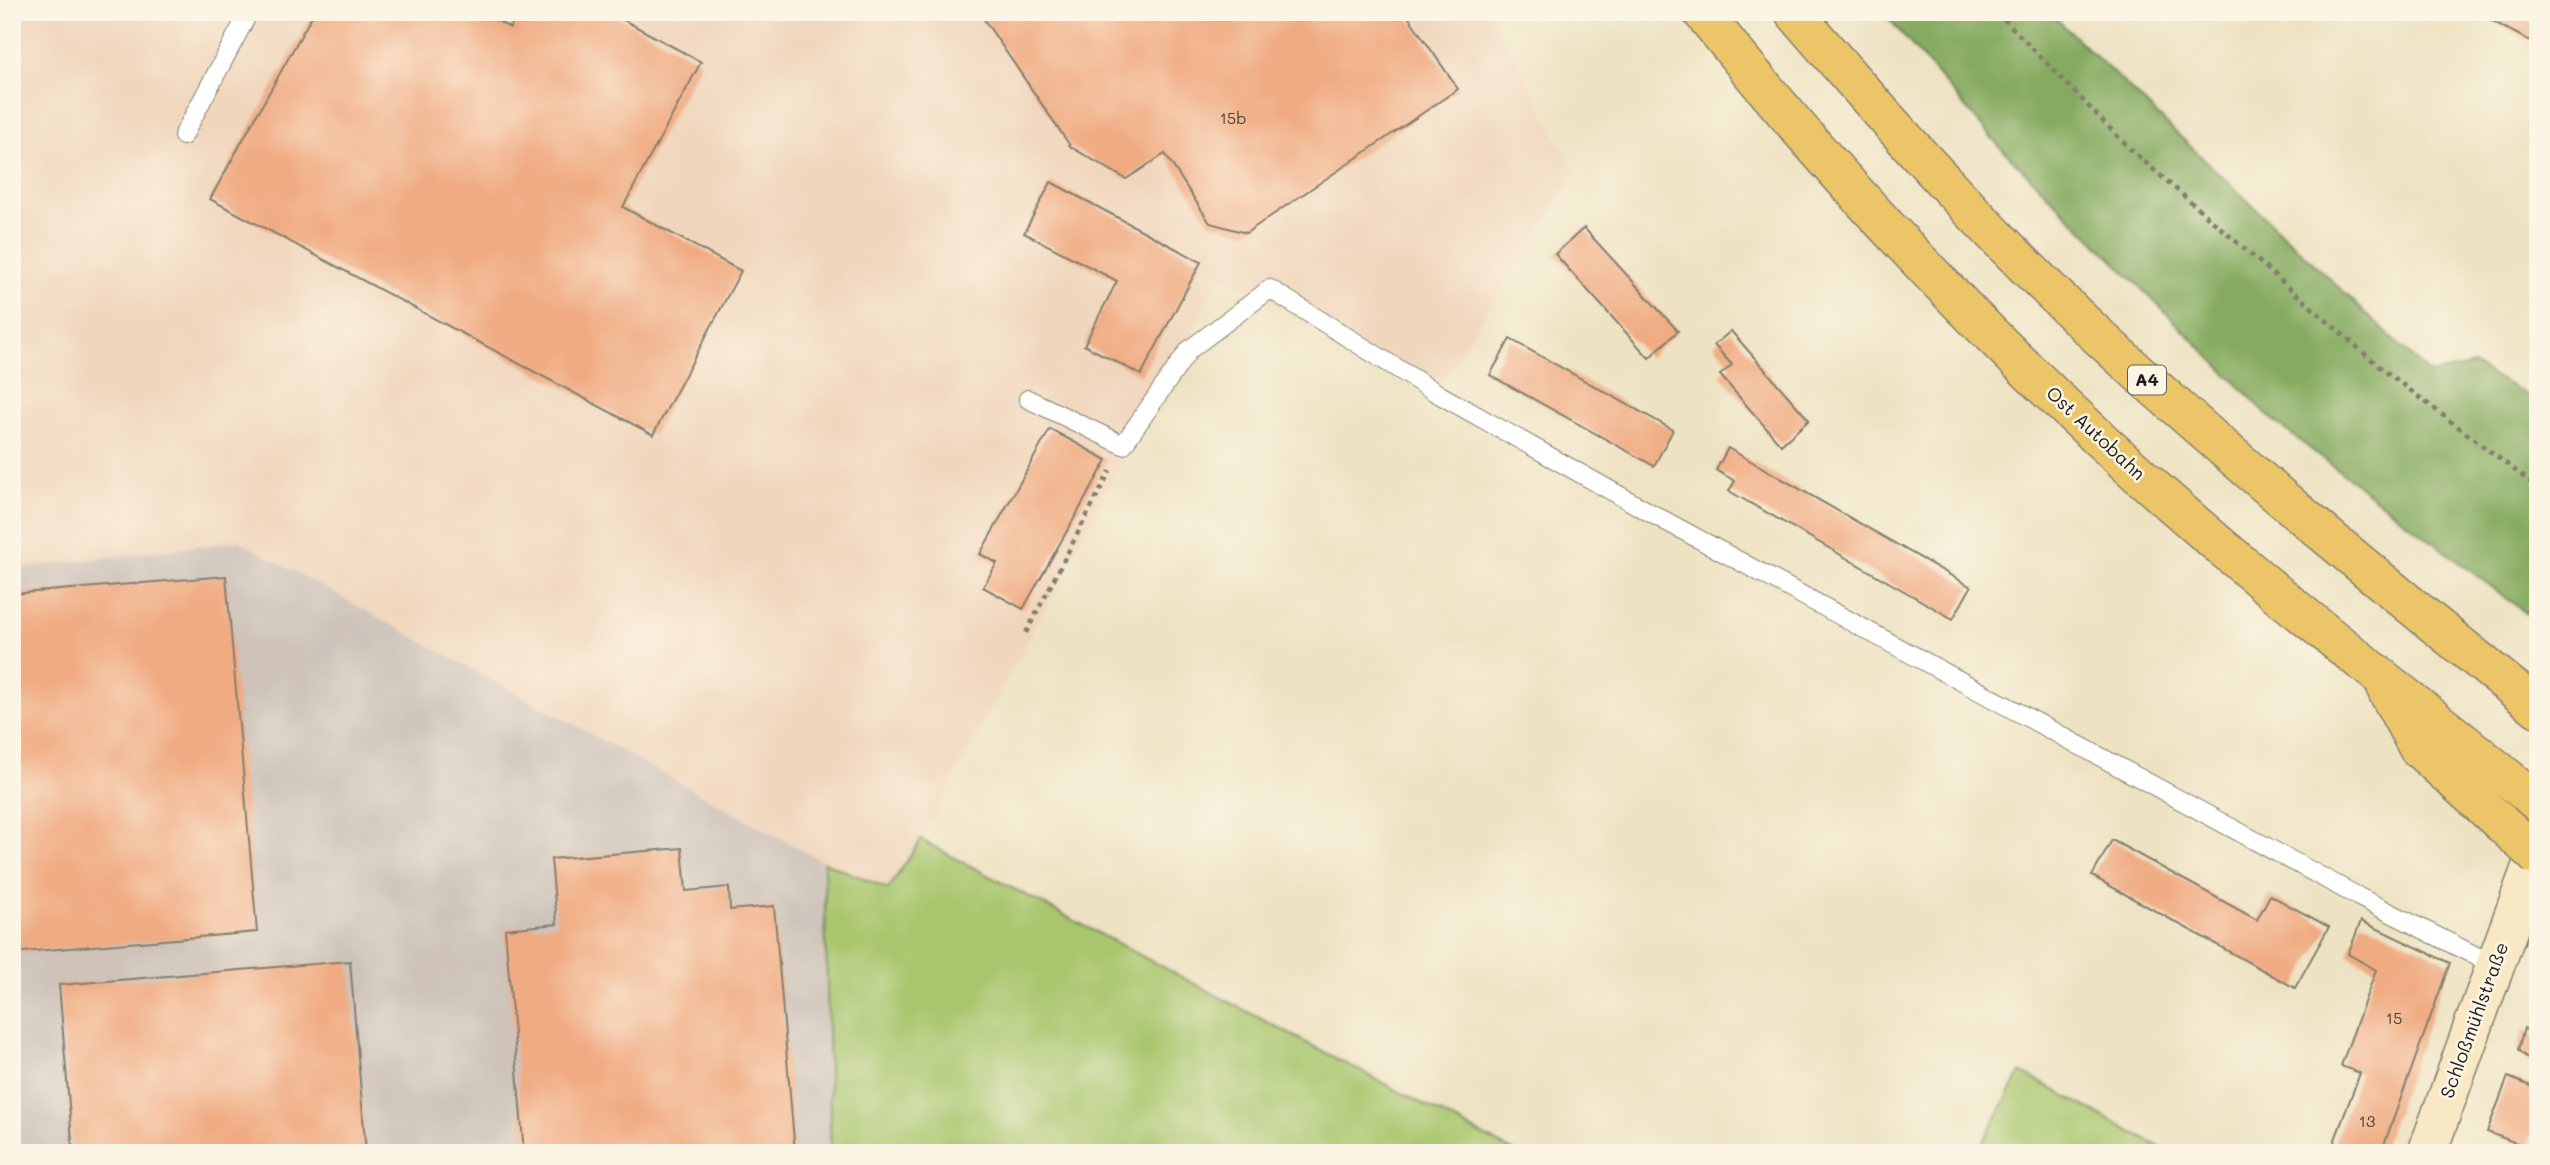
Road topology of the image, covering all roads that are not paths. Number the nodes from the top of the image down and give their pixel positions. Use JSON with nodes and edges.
{"nodes":[{"id":1,"x":250,"y":12,"type":"edge"},
{"id":2,"x":1702,"y":12,"type":"edge"},
{"id":3,"x":1794,"y":12,"type":"edge"},
{"id":4,"x":183,"y":136,"type":"dead end"},
{"id":5,"x":1028,"y":399,"type":"dead end"},
{"id":6,"x":2380,"y":676,"type":"junction"},
{"id":7,"x":2538,"y":708,"type":"edge"},
{"id":8,"x":2525,"y":792,"type":"edge"},
{"id":9,"x":2538,"y":848,"type":"edge"},
{"id":10,"x":2538,"y":857,"type":"edge"},
{"id":11,"x":2494,"y":965,"type":"junction"},
{"id":12,"x":2427,"y":1153,"type":"edge"}],
"edges":[{"from":1,"to":4,"type":"lane"},
{"from":2,"to":6,"type":"highway","name":"Ost Autobahn"},
{"from":3,"to":7,"type":"highway","number":"A4"},
{"from":5,"to":11,"type":"lane"},
{"from":6,"to":8,"type":"highway","name":"Ost Autobahn"},
{"from":6,"to":10,"type":"highway","bridge":true},
{"from":9,"to":11,"type":"street","name":"Schloßmühlstraße"},
{"from":11,"to":12,"type":"street","name":"Schloßmühlstraße"}]}
